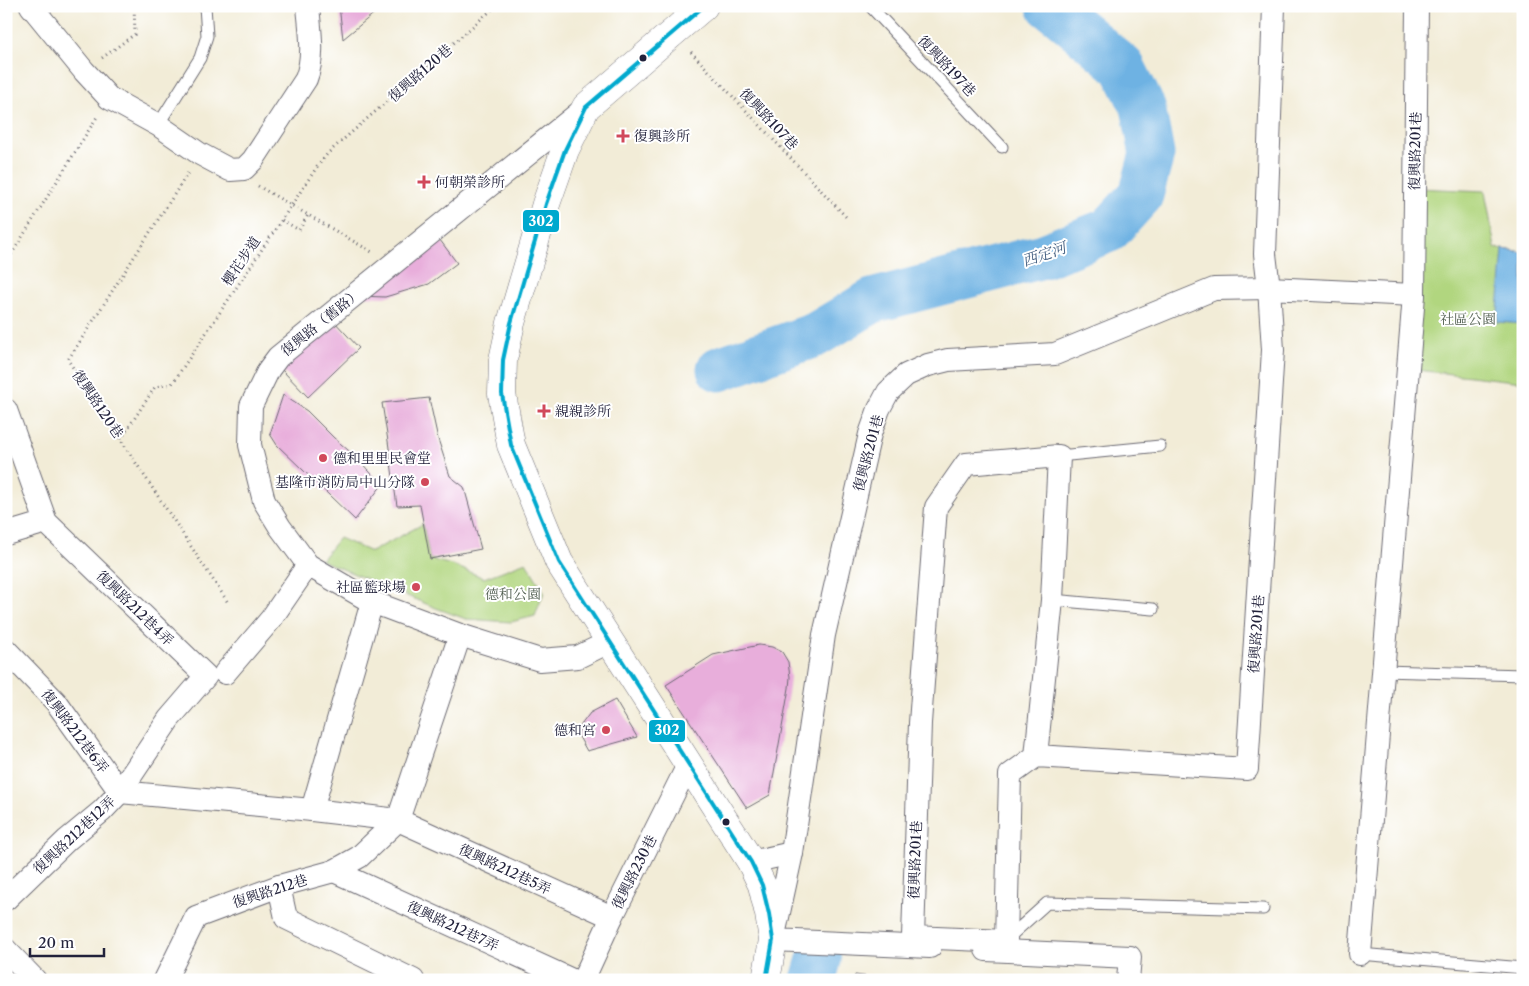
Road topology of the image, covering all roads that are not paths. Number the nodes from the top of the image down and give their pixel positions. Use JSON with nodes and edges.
{"nodes":[{"id":1,"x":31,"y":6,"type":"edge"},
{"id":2,"x":205,"y":6,"type":"edge"},
{"id":3,"x":308,"y":6,"type":"edge"},
{"id":4,"x":704,"y":6,"type":"edge"},
{"id":5,"x":870,"y":6,"type":"edge"},
{"id":6,"x":1274,"y":6,"type":"edge"},
{"id":7,"x":1417,"y":6,"type":"edge"},
{"id":8,"x":586,"y":107,"type":"junction"},
{"id":9,"x":158,"y":125,"type":"junction"},
{"id":10,"x":1002,"y":146,"type":"dead end"},
{"id":11,"x":1269,"y":288,"type":"junction"},
{"id":12,"x":1414,"y":295,"type":"junction"},
{"id":13,"x":6,"y":410,"type":"edge"},
{"id":14,"x":1160,"y":446,"type":"dead end"},
{"id":15,"x":1059,"y":456,"type":"junction"},
{"id":16,"x":46,"y":522,"type":"junction"},
{"id":17,"x":6,"y":534,"type":"edge"},
{"id":18,"x":308,"y":565,"type":"junction"},
{"id":19,"x":1052,"y":600,"type":"junction"},
{"id":20,"x":372,"y":602,"type":"junction"},
{"id":21,"x":1153,"y":609,"type":"dead end"},
{"id":22,"x":460,"y":635,"type":"junction"},
{"id":23,"x":611,"y":641,"type":"junction"},
{"id":24,"x":6,"y":650,"type":"edge"},
{"id":25,"x":1383,"y":671,"type":"junction"},
{"id":26,"x":225,"y":673,"type":"dead end"},
{"id":27,"x":1523,"y":675,"type":"edge"},
{"id":28,"x":1036,"y":756,"type":"junction"},
{"id":29,"x":688,"y":765,"type":"junction"},
{"id":30,"x":120,"y":792,"type":"junction"},
{"id":31,"x":312,"y":810,"type":"junction"},
{"id":32,"x":398,"y":820,"type":"junction"},
{"id":33,"x":792,"y":853,"type":"junction"},
{"id":34,"x":751,"y":862,"type":"junction"},
{"id":35,"x":334,"y":871,"type":"junction"},
{"id":36,"x":279,"y":886,"type":"junction"},
{"id":37,"x":6,"y":899,"type":"edge"},
{"id":38,"x":1263,"y":909,"type":"dead end"},
{"id":39,"x":612,"y":917,"type":"junction"},
{"id":40,"x":773,"y":940,"type":"junction"},
{"id":41,"x":1006,"y":940,"type":"junction"},
{"id":42,"x":6,"y":950,"type":"edge"},
{"id":43,"x":1360,"y":954,"type":"joint"},
{"id":44,"x":1523,"y":968,"type":"edge"},
{"id":45,"x":35,"y":980,"type":"edge"},
{"id":46,"x":165,"y":980,"type":"edge"},
{"id":47,"x":413,"y":980,"type":"edge"},
{"id":48,"x":572,"y":980,"type":"edge"},
{"id":49,"x":583,"y":980,"type":"edge"},
{"id":50,"x":766,"y":980,"type":"edge"},
{"id":51,"x":1128,"y":980,"type":"edge"}],
"edges":[{"from":1,"to":9,"type":"street"},
{"from":2,"to":9,"type":"lane"},
{"from":3,"to":9,"type":"street"},
{"from":4,"to":8,"type":"street"},
{"from":5,"to":10,"type":"lane","name":"復興路197巷"},
{"from":6,"to":11,"type":"street","name":"復興路201巷"},
{"from":7,"to":12,"type":"street","name":"復興路201巷"},
{"from":8,"to":18,"type":"street","name":"復興路（舊路）"},
{"from":8,"to":23,"type":"street"},
{"from":11,"to":12,"type":"street","name":"復興路201巷"},
{"from":11,"to":28,"type":"street","name":"復興路201巷"},
{"from":11,"to":33,"type":"street","name":"復興路201巷"},
{"from":12,"to":25,"type":"street","name":"復興路201巷"},
{"from":13,"to":16,"type":"street","name":"復興路212巷4弄"},
{"from":14,"to":15,"type":"lane","name":"復興路201巷"},
{"from":15,"to":19,"type":"street"},
{"from":15,"to":41,"type":"street","name":"復興路201巷"},
{"from":16,"to":17,"type":"street"},
{"from":16,"to":30,"type":"street","name":"復興路212巷4弄"},
{"from":18,"to":20,"type":"street","name":"復興路（舊路）"},
{"from":18,"to":26,"type":"street"},
{"from":19,"to":21,"type":"lane"},
{"from":19,"to":28,"type":"street"},
{"from":20,"to":22,"type":"street","name":"復興路（舊路）"},
{"from":20,"to":31,"type":"street"},
{"from":22,"to":23,"type":"street","name":"復興路（舊路）"},
{"from":22,"to":32,"type":"street","name":"復興路212巷"},
{"from":23,"to":29,"type":"street"},
{"from":24,"to":30,"type":"street","name":"復興路212巷6弄"},
{"from":25,"to":27,"type":"lane"},
{"from":25,"to":43,"type":"street","name":"復興路201巷"},
{"from":28,"to":41,"type":"street"},
{"from":29,"to":34,"type":"street"},
{"from":29,"to":39,"type":"street","name":"復興路230巷"},
{"from":30,"to":31,"type":"street"},
{"from":30,"to":37,"type":"street","name":"復興路212巷12弄"},
{"from":31,"to":32,"type":"street"},
{"from":32,"to":35,"type":"street","name":"復興路212巷"},
{"from":32,"to":39,"type":"street","name":"復興路212巷5弄"},
{"from":33,"to":34,"type":"street"},
{"from":33,"to":40,"type":"street","name":"復興路201巷"},
{"from":34,"to":40,"type":"street"},
{"from":35,"to":36,"type":"street","name":"復興路212巷"},
{"from":35,"to":48,"type":"street","name":"復興路212巷7弄"},
{"from":36,"to":46,"type":"street","name":"復興路212巷"},
{"from":36,"to":47,"type":"street"},
{"from":38,"to":41,"type":"lane"},
{"from":39,"to":49,"type":"street","name":"復興路230巷"},
{"from":40,"to":50,"type":"street"},
{"from":40,"to":51,"type":"street"},
{"from":42,"to":45,"type":"street"},
{"from":43,"to":44,"type":"lane","name":"復興路201巷"}]}
